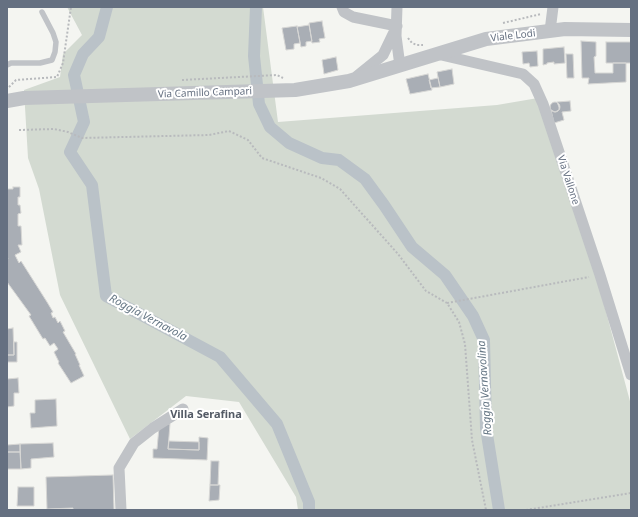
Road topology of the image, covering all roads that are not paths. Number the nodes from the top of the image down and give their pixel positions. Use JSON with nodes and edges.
{"nodes":[{"id":1,"x":342,"y":7,"type":"edge"},
{"id":2,"x":397,"y":7,"type":"edge"},
{"id":3,"x":552,"y":10,"type":"edge"},
{"id":4,"x":42,"y":12,"type":"dead end"},
{"id":5,"x":396,"y":26,"type":"junction"},
{"id":6,"x":631,"y":30,"type":"edge"},
{"id":7,"x":550,"y":31,"type":"junction"},
{"id":8,"x":437,"y":54,"type":"junction"},
{"id":9,"x":7,"y":65,"type":"edge"},
{"id":10,"x":400,"y":66,"type":"junction"},
{"id":11,"x":349,"y":81,"type":"junction"},
{"id":12,"x":7,"y":101,"type":"edge"},
{"id":13,"x":631,"y":375,"type":"edge"},
{"id":14,"x":183,"y":409,"type":"dead end"},
{"id":15,"x":121,"y":510,"type":"edge"}],
"edges":[{"from":1,"to":5,"type":"street"},
{"from":2,"to":5,"type":"street"},
{"from":3,"to":7,"type":"street"},
{"from":4,"to":9,"type":"lane"},
{"from":5,"to":10,"type":"street"},
{"from":5,"to":11,"type":"street"},
{"from":6,"to":7,"type":"street","name":"Viale Lodi"},
{"from":7,"to":8,"type":"street","name":"Viale Lodi"},
{"from":8,"to":10,"type":"street","name":"Viale Lodi"},
{"from":8,"to":13,"type":"street","name":"Via Vallone"},
{"from":10,"to":11,"type":"street","name":"Via Camillo Campari"},
{"from":11,"to":12,"type":"street","name":"Via Camillo Campari"},
{"from":14,"to":15,"type":"street"}]}
